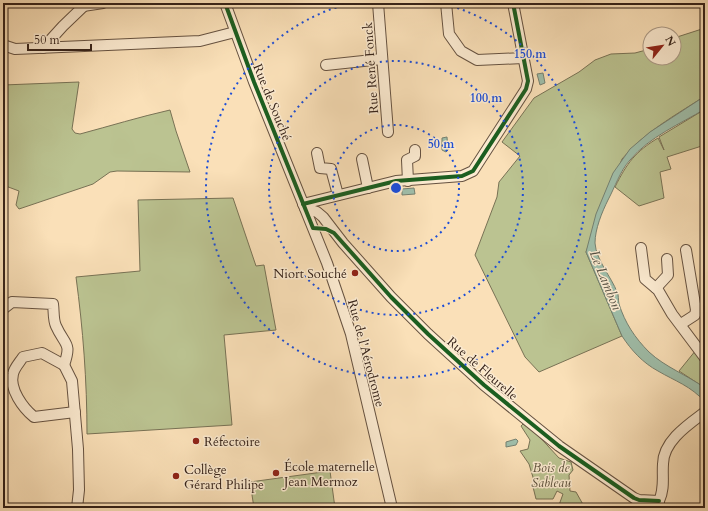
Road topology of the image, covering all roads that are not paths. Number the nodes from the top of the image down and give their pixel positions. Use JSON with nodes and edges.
{"nodes":[{"id":1,"x":103,"y":3,"type":"edge"},
{"id":2,"x":225,"y":3,"type":"edge"},
{"id":3,"x":378,"y":3,"type":"edge"},
{"id":4,"x":446,"y":3,"type":"edge"},
{"id":5,"x":513,"y":3,"type":"edge"},
{"id":6,"x":85,"y":5,"type":"edge"},
{"id":7,"x":235,"y":32,"type":"junction"},
{"id":8,"x":3,"y":45,"type":"edge"},
{"id":9,"x":42,"y":48,"type":"junction"},
{"id":10,"x":523,"y":58,"type":"junction"},
{"id":11,"x":382,"y":59,"type":"junction"},
{"id":12,"x":326,"y":65,"type":"dead end"},
{"id":13,"x":388,"y":132,"type":"dead end"},
{"id":14,"x":415,"y":150,"type":"dead end"},
{"id":15,"x":317,"y":153,"type":"dead end"},
{"id":16,"x":362,"y":159,"type":"dead end"},
{"id":17,"x":408,"y":181,"type":"junction"},
{"id":18,"x":368,"y":188,"type":"junction"},
{"id":19,"x":338,"y":196,"type":"junction"},
{"id":20,"x":304,"y":206,"type":"junction"},
{"id":21,"x":313,"y":228,"type":"junction"},
{"id":22,"x":334,"y":233,"type":"junction"},
{"id":23,"x":641,"y":248,"type":"dead end"},
{"id":24,"x":686,"y":250,"type":"dead end"},
{"id":25,"x":667,"y":259,"type":"dead end"},
{"id":26,"x":656,"y":288,"type":"junction"},
{"id":27,"x":3,"y":309,"type":"edge"},
{"id":28,"x":681,"y":324,"type":"junction"},
{"id":29,"x":705,"y":358,"type":"edge"},
{"id":30,"x":64,"y":365,"type":"junction"},
{"id":31,"x":75,"y":412,"type":"junction"},
{"id":32,"x":705,"y":412,"type":"edge"},
{"id":33,"x":660,"y":504,"type":"edge"},
{"id":34,"x":77,"y":508,"type":"edge"},
{"id":35,"x":392,"y":508,"type":"edge"}],
"edges":[{"from":1,"to":6,"type":"street"},
{"from":2,"to":7,"type":"street","name":"Rue de Souché"},
{"from":3,"to":11,"type":"street","name":"Rue René Fonck"},
{"from":4,"to":10,"type":"street"},
{"from":5,"to":10,"type":"street"},
{"from":6,"to":9,"type":"street"},
{"from":7,"to":9,"type":"street"},
{"from":7,"to":20,"type":"street","name":"Rue de Souché"},
{"from":8,"to":9,"type":"street"},
{"from":10,"to":17,"type":"street"},
{"from":11,"to":12,"type":"street"},
{"from":11,"to":13,"type":"street","name":"Rue René Fonck"},
{"from":14,"to":17,"type":"street"},
{"from":15,"to":19,"type":"street"},
{"from":16,"to":18,"type":"street"},
{"from":17,"to":18,"type":"street"},
{"from":18,"to":19,"type":"street"},
{"from":19,"to":20,"type":"street"},
{"from":20,"to":21,"type":"street","name":"Rue de l'Aérodrome"},
{"from":20,"to":22,"type":"street","name":"Rue de Fleurelle"},
{"from":21,"to":22,"type":"street"},
{"from":21,"to":35,"type":"street","name":"Rue de l'Aérodrome"},
{"from":22,"to":33,"type":"street","name":"Rue de Fleurelle"},
{"from":23,"to":26,"type":"street"},
{"from":24,"to":28,"type":"street"},
{"from":25,"to":26,"type":"street"},
{"from":26,"to":28,"type":"street"},
{"from":27,"to":30,"type":"street"},
{"from":28,"to":29,"type":"street"},
{"from":30,"to":31,"type":"street"},
{"from":30,"to":31,"type":"street"},
{"from":31,"to":34,"type":"street"},
{"from":32,"to":33,"type":"street"}]}
